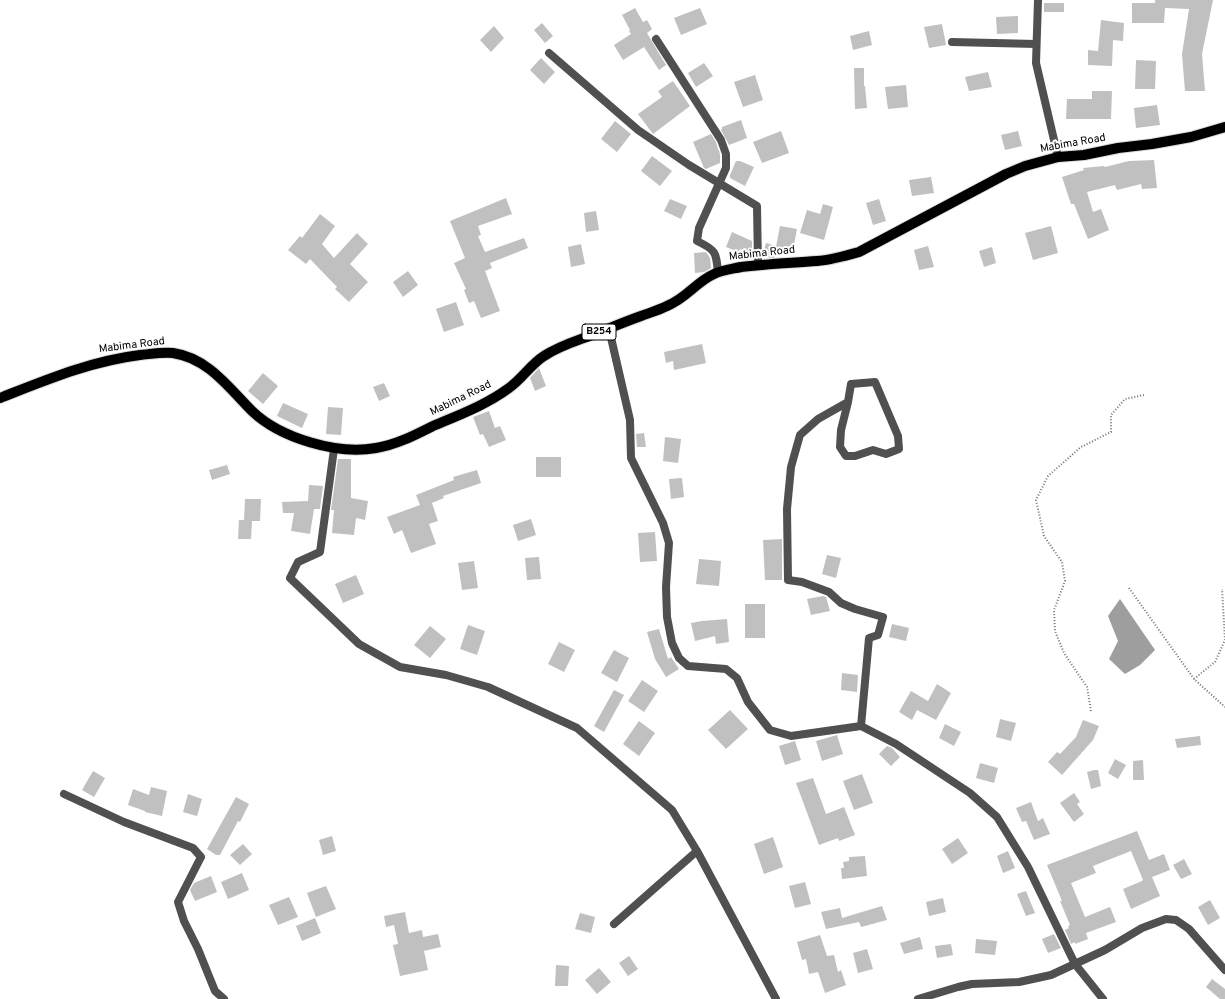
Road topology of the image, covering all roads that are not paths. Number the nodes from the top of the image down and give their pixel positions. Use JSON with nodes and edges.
{"nodes":[{"id":1,"x":1038,"y":0,"type":"edge"},
{"id":2,"x":656,"y":39,"type":"dead end"},
{"id":3,"x":952,"y":42,"type":"dead end"},
{"id":4,"x":1036,"y":44,"type":"junction"},
{"id":5,"x":549,"y":53,"type":"dead end"},
{"id":6,"x":1225,"y":127,"type":"edge"},
{"id":7,"x":1058,"y":157,"type":"junction"},
{"id":8,"x":719,"y":183,"type":"junction"},
{"id":9,"x":758,"y":265,"type":"junction"},
{"id":10,"x":718,"y":272,"type":"junction"},
{"id":11,"x":608,"y":329,"type":"junction"},
{"id":12,"x":0,"y":398,"type":"edge"},
{"id":13,"x":848,"y":402,"type":"junction"},
{"id":14,"x":334,"y":449,"type":"junction"},
{"id":15,"x":861,"y":726,"type":"junction"},
{"id":16,"x":64,"y":794,"type":"dead end"},
{"id":17,"x":697,"y":851,"type":"junction"},
{"id":18,"x":614,"y":924,"type":"dead end"},
{"id":19,"x":1075,"y":964,"type":"junction"},
{"id":20,"x":1225,"y":970,"type":"edge"},
{"id":21,"x":224,"y":999,"type":"edge"},
{"id":22,"x":776,"y":999,"type":"edge"},
{"id":23,"x":918,"y":999,"type":"edge"},
{"id":24,"x":1103,"y":999,"type":"edge"}],
"edges":[{"from":1,"to":4,"type":"street"},
{"from":2,"to":8,"type":"street"},
{"from":3,"to":4,"type":"street"},
{"from":4,"to":7,"type":"street"},
{"from":5,"to":8,"type":"street"},
{"from":6,"to":7,"type":"main road","name":"Mabima Road","number":"B254"},
{"from":7,"to":9,"type":"main road","name":"Mabima Road","number":"B254"},
{"from":8,"to":9,"type":"street"},
{"from":8,"to":10,"type":"street"},
{"from":9,"to":10,"type":"main road","name":"Mabima Road","number":"B254"},
{"from":10,"to":11,"type":"main road","name":"Mabima Road","number":"B254"},
{"from":11,"to":14,"type":"main road","name":"Mabima Road","number":"B254"},
{"from":11,"to":15,"type":"street"},
{"from":12,"to":14,"type":"main road","name":"Mabima Road","number":"B254"},
{"from":13,"to":13,"type":"street"},
{"from":13,"to":15,"type":"street"},
{"from":14,"to":17,"type":"street"},
{"from":15,"to":19,"type":"street"},
{"from":16,"to":21,"type":"street"},
{"from":17,"to":18,"type":"street"},
{"from":17,"to":22,"type":"street"},
{"from":19,"to":20,"type":"street"},
{"from":19,"to":23,"type":"street"},
{"from":19,"to":24,"type":"street"}]}
